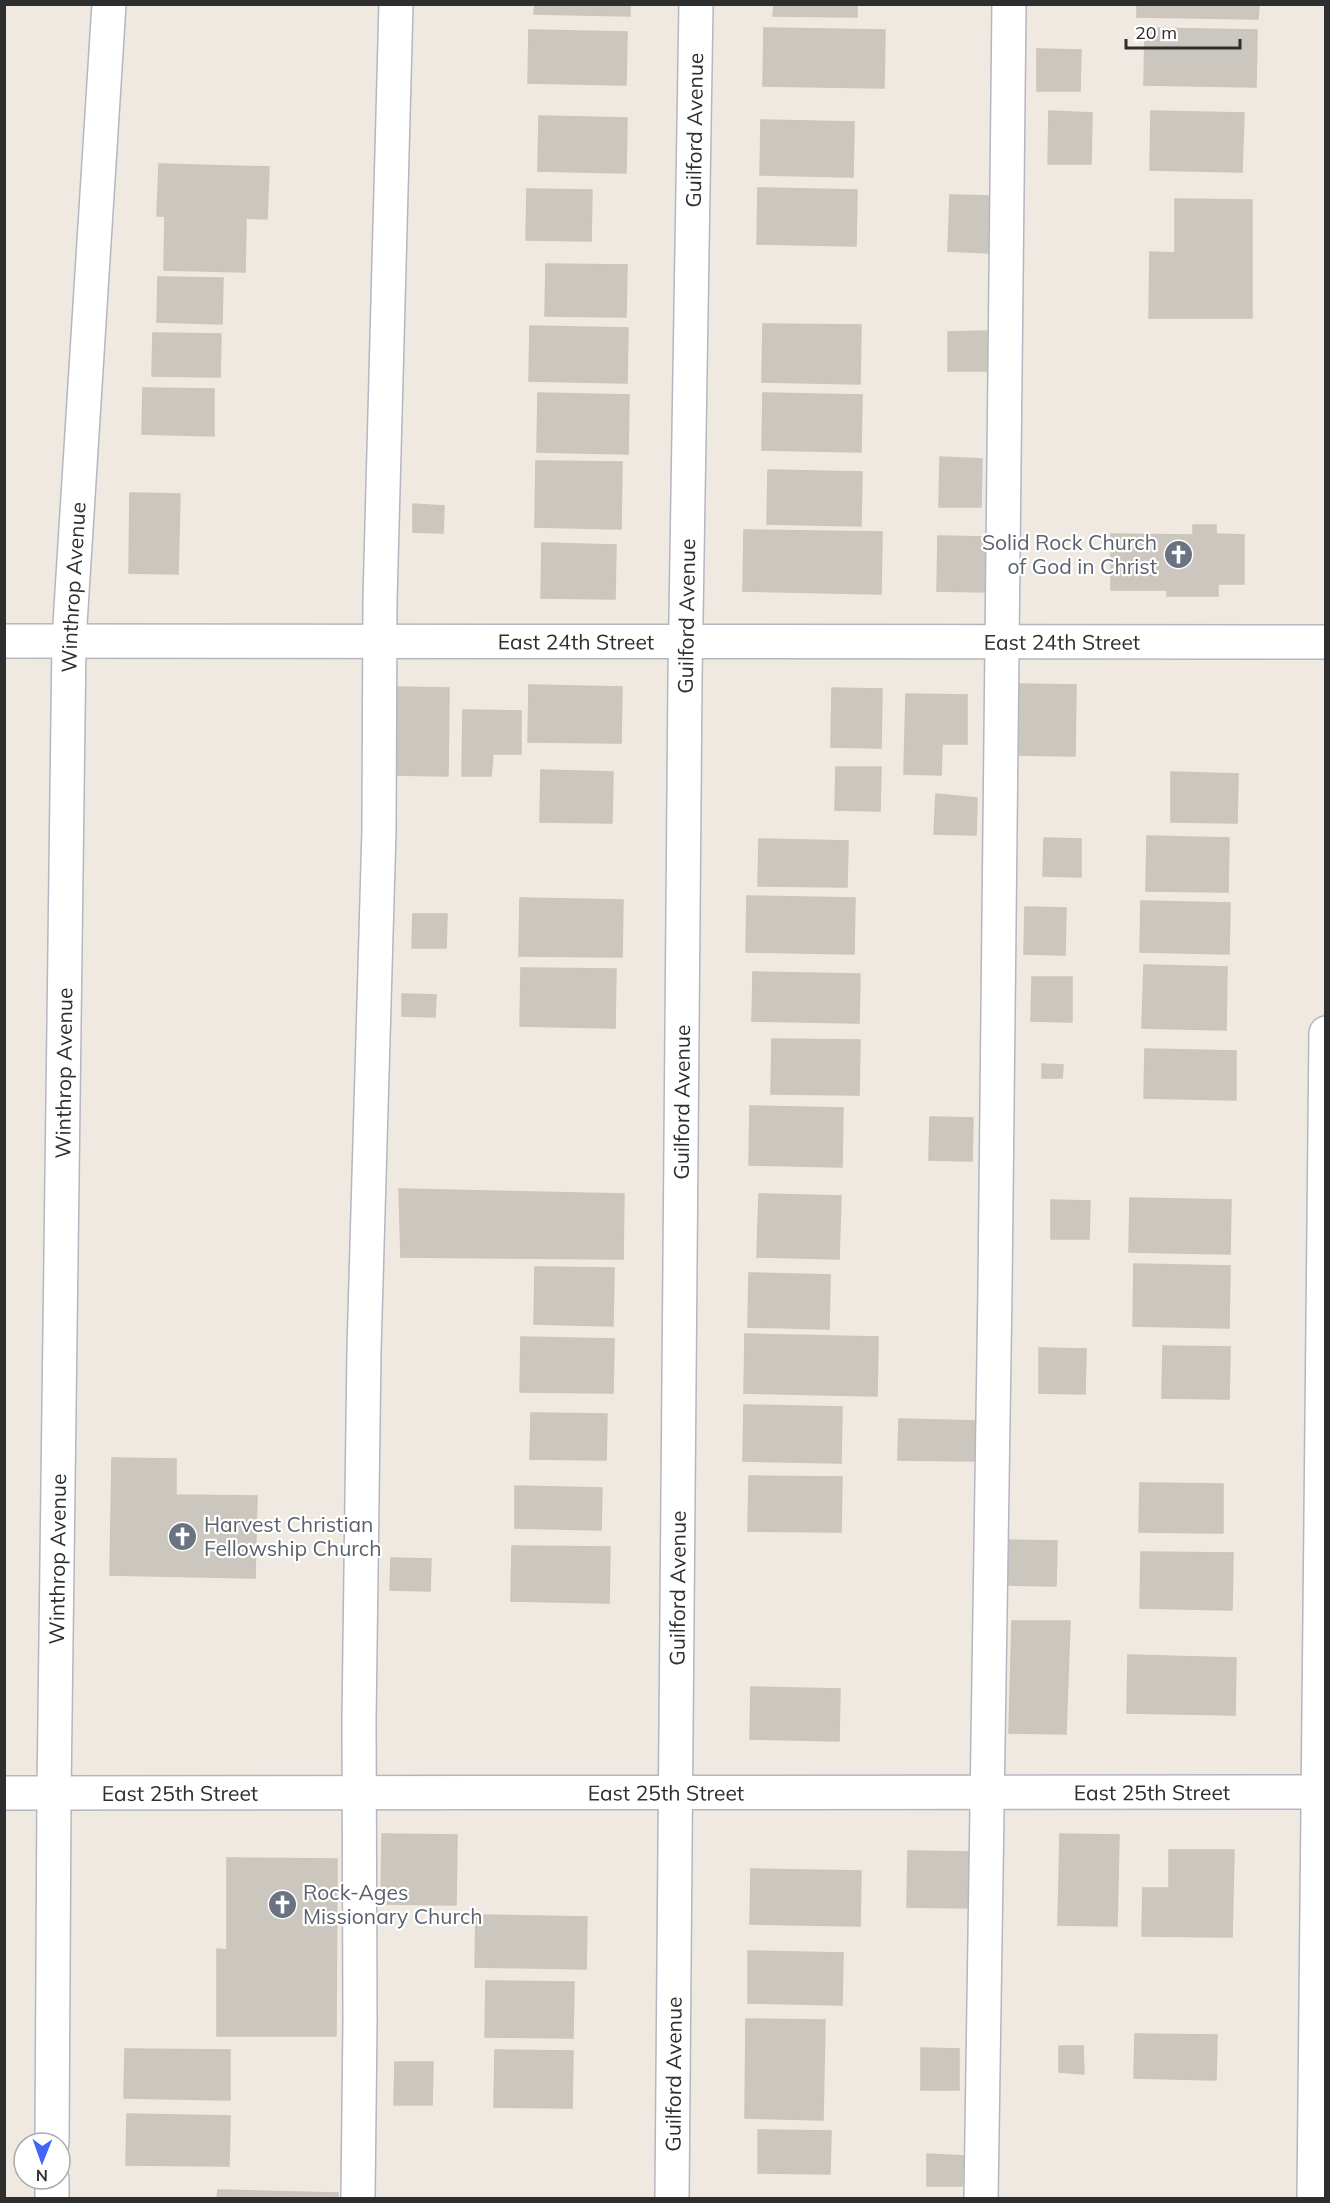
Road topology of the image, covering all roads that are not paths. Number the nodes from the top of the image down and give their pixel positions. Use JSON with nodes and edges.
{"nodes":[{"id":1,"x":109,"y":4,"type":"edge"},
{"id":2,"x":396,"y":4,"type":"edge"},
{"id":3,"x":696,"y":4,"type":"edge"},
{"id":4,"x":1009,"y":4,"type":"edge"},
{"id":5,"x":69,"y":640,"type":"junction"},
{"id":6,"x":4,"y":641,"type":"edge"},
{"id":7,"x":380,"y":641,"type":"junction"},
{"id":8,"x":686,"y":641,"type":"junction"},
{"id":9,"x":1002,"y":642,"type":"junction"},
{"id":10,"x":1326,"y":642,"type":"edge"},
{"id":11,"x":1326,"y":1033,"type":"edge"},
{"id":12,"x":360,"y":1792,"type":"junction"},
{"id":13,"x":676,"y":1792,"type":"junction"},
{"id":14,"x":986,"y":1792,"type":"junction"},
{"id":15,"x":1322,"y":1792,"type":"edge"},
{"id":16,"x":4,"y":1793,"type":"edge"},
{"id":17,"x":54,"y":1793,"type":"junction"},
{"id":18,"x":52,"y":2131,"type":"edge"},
{"id":19,"x":358,"y":2199,"type":"edge"},
{"id":20,"x":672,"y":2199,"type":"edge"},
{"id":21,"x":981,"y":2199,"type":"edge"},
{"id":22,"x":1314,"y":2199,"type":"edge"}],
"edges":[{"from":1,"to":5,"type":"street","name":"Winthrop Avenue"},
{"from":2,"to":7,"type":"street"},
{"from":3,"to":8,"type":"street","name":"Guilford Avenue"},
{"from":4,"to":9,"type":"street"},
{"from":5,"to":6,"type":"street","name":"East 24th Street"},
{"from":5,"to":7,"type":"street","name":"East 24th Street"},
{"from":5,"to":17,"type":"street","name":"Winthrop Avenue"},
{"from":7,"to":8,"type":"street","name":"East 24th Street"},
{"from":7,"to":12,"type":"street"},
{"from":8,"to":9,"type":"street","name":"East 24th Street"},
{"from":8,"to":13,"type":"street","name":"Guilford Avenue"},
{"from":9,"to":10,"type":"street","name":"East 24th Street"},
{"from":9,"to":14,"type":"street"},
{"from":11,"to":15,"type":"street"},
{"from":12,"to":13,"type":"street","name":"East 25th Street"},
{"from":12,"to":17,"type":"street","name":"East 25th Street"},
{"from":12,"to":19,"type":"street"},
{"from":13,"to":14,"type":"street","name":"East 25th Street"},
{"from":13,"to":20,"type":"street","name":"Guilford Avenue"},
{"from":14,"to":15,"type":"street","name":"East 25th Street"},
{"from":14,"to":21,"type":"street"},
{"from":15,"to":22,"type":"street"},
{"from":16,"to":17,"type":"street","name":"East 25th Street"},
{"from":17,"to":18,"type":"street","name":"Winthrop Avenue"}]}
